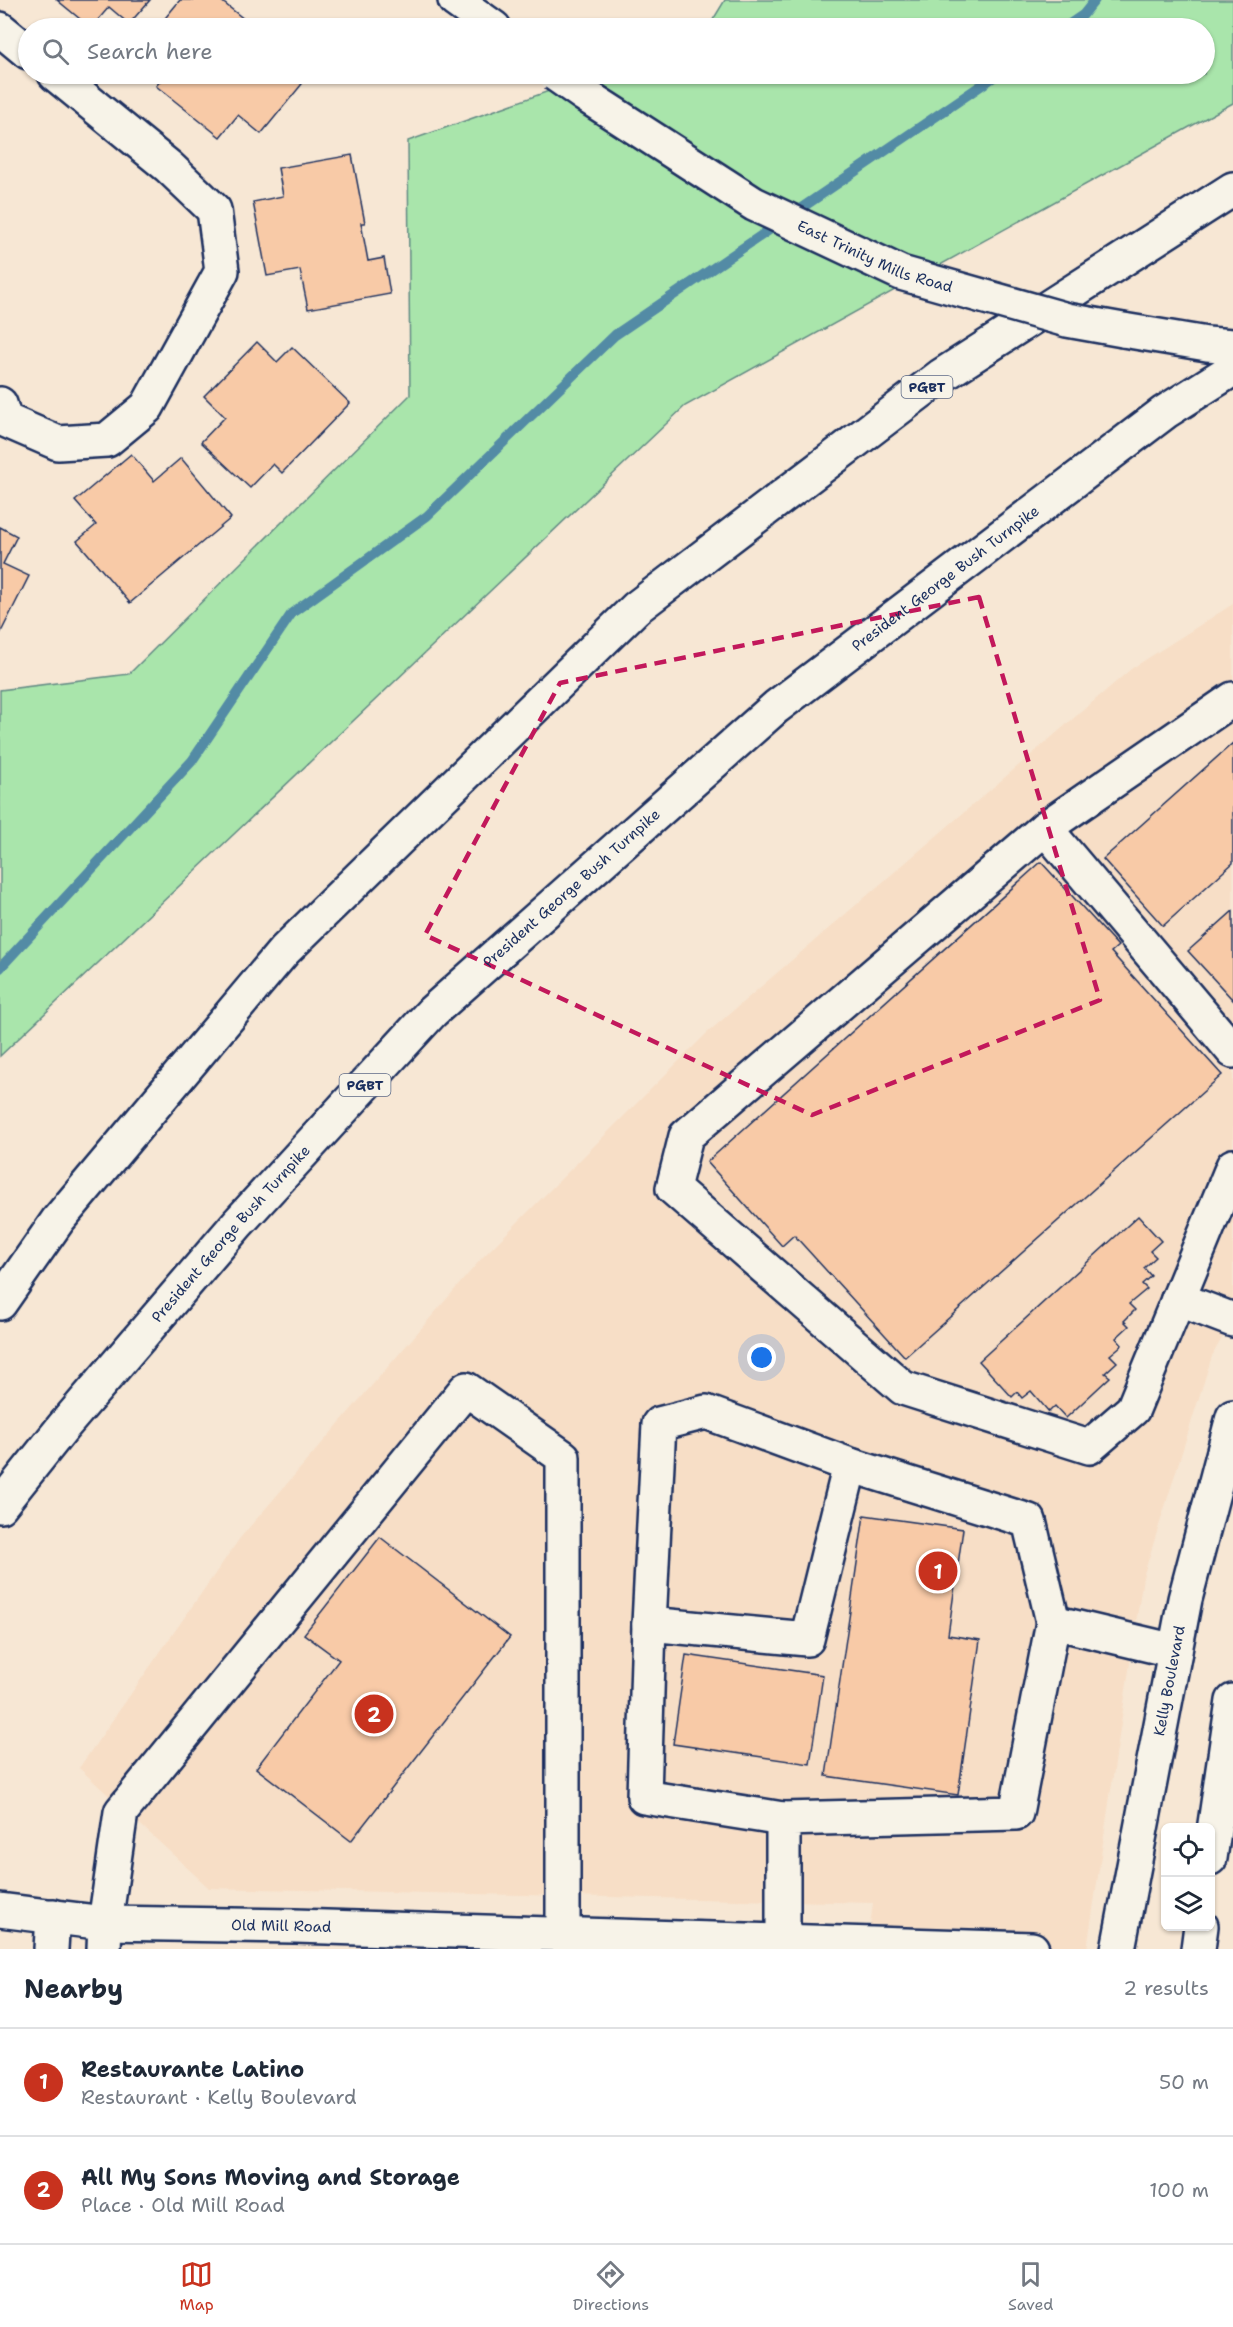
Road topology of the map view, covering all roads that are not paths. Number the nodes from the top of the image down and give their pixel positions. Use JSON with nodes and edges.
{"nodes":[{"id":1,"x":455,"y":0,"type":"edge"},
{"id":2,"x":480,"y":18,"type":"edge"},
{"id":3,"x":0,"y":28,"type":"edge"},
{"id":4,"x":18,"y":43,"type":"edge"},
{"id":5,"x":67,"y":84,"type":"edge"},
{"id":6,"x":569,"y":84,"type":"edge"},
{"id":7,"x":1233,"y":189,"type":"edge"},
{"id":8,"x":1233,"y":346,"type":"edge"},
{"id":9,"x":1233,"y":369,"type":"edge"},
{"id":10,"x":0,"y":404,"type":"edge"},
{"id":11,"x":1233,"y":699,"type":"edge"},
{"id":12,"x":1045,"y":828,"type":"junction"},
{"id":13,"x":1233,"y":1051,"type":"edge"},
{"id":14,"x":1233,"y":1166,"type":"edge"},
{"id":15,"x":58,"y":1220,"type":"junction"},
{"id":16,"x":0,"y":1269,"type":"edge"},
{"id":17,"x":1178,"y":1299,"type":"junction"},
{"id":18,"x":0,"y":1303,"type":"edge"},
{"id":19,"x":1233,"y":1320,"type":"edge"},
{"id":20,"x":1233,"y":1417,"type":"edge"},
{"id":21,"x":850,"y":1465,"type":"junction"},
{"id":22,"x":0,"y":1506,"type":"edge"},
{"id":23,"x":1053,"y":1622,"type":"junction"},
{"id":24,"x":649,"y":1624,"type":"junction"},
{"id":25,"x":1175,"y":1651,"type":"junction"},
{"id":26,"x":1233,"y":1701,"type":"edge"},
{"id":27,"x":783,"y":1819,"type":"junction"},
{"id":28,"x":1215,"y":1824,"type":"edge"},
{"id":29,"x":0,"y":1910,"type":"edge"},
{"id":30,"x":53,"y":1917,"type":"junction"},
{"id":31,"x":1200,"y":1931,"type":"edge"},
{"id":32,"x":563,"y":1935,"type":"junction"},
{"id":33,"x":105,"y":1936,"type":"edge"},
{"id":34,"x":783,"y":1941,"type":"junction"},
{"id":35,"x":921,"y":1947,"type":"edge"},
{"id":36,"x":51,"y":1949,"type":"edge"},
{"id":37,"x":1032,"y":1949,"type":"edge"},
{"id":38,"x":1118,"y":1949,"type":"edge"},
{"id":39,"x":1198,"y":1949,"type":"edge"}],
"edges":[{"from":1,"to":2,"type":"main road"},
{"from":3,"to":4,"type":"main road"},
{"from":5,"to":10,"type":"main road"},
{"from":6,"to":8,"type":"main road","name":"East Trinity Mills Road","bridge":true},
{"from":7,"to":15,"type":"main road","number":"PGBT"},
{"from":9,"to":22,"type":"main road","name":"President George Bush Turnpike","number":"PGBT"},
{"from":11,"to":12,"type":"main road"},
{"from":12,"to":13,"type":"main road"},
{"from":12,"to":17,"type":"main road"},
{"from":14,"to":17,"type":"main road"},
{"from":15,"to":16,"type":"main road"},
{"from":15,"to":18,"type":"main road","number":"PGBT"},
{"from":17,"to":19,"type":"main road"},
{"from":20,"to":25,"type":"main road","name":"Kelly Boulevard"},
{"from":21,"to":23,"type":"main road"},
{"from":21,"to":24,"type":"main road"},
{"from":21,"to":24,"type":"main road"},
{"from":23,"to":25,"type":"main road"},
{"from":23,"to":27,"type":"main road"},
{"from":24,"to":27,"type":"main road"},
{"from":25,"to":38,"type":"main road","name":"Kelly Boulevard"},
{"from":26,"to":28,"type":"main road"},
{"from":27,"to":34,"type":"main road"},
{"from":29,"to":30,"type":"main road","name":"Old Mill Road"},
{"from":30,"to":33,"type":"main road","name":"Old Mill Road"},
{"from":30,"to":36,"type":"main road"},
{"from":31,"to":39,"type":"main road"},
{"from":32,"to":33,"type":"main road","name":"Old Mill Road"},
{"from":32,"to":33,"type":"main road"},
{"from":32,"to":34,"type":"main road","name":"Old Mill Road"},
{"from":34,"to":35,"type":"main road","name":"Old Mill Road"},
{"from":35,"to":37,"type":"main road","name":"Old Mill Road"}]}
